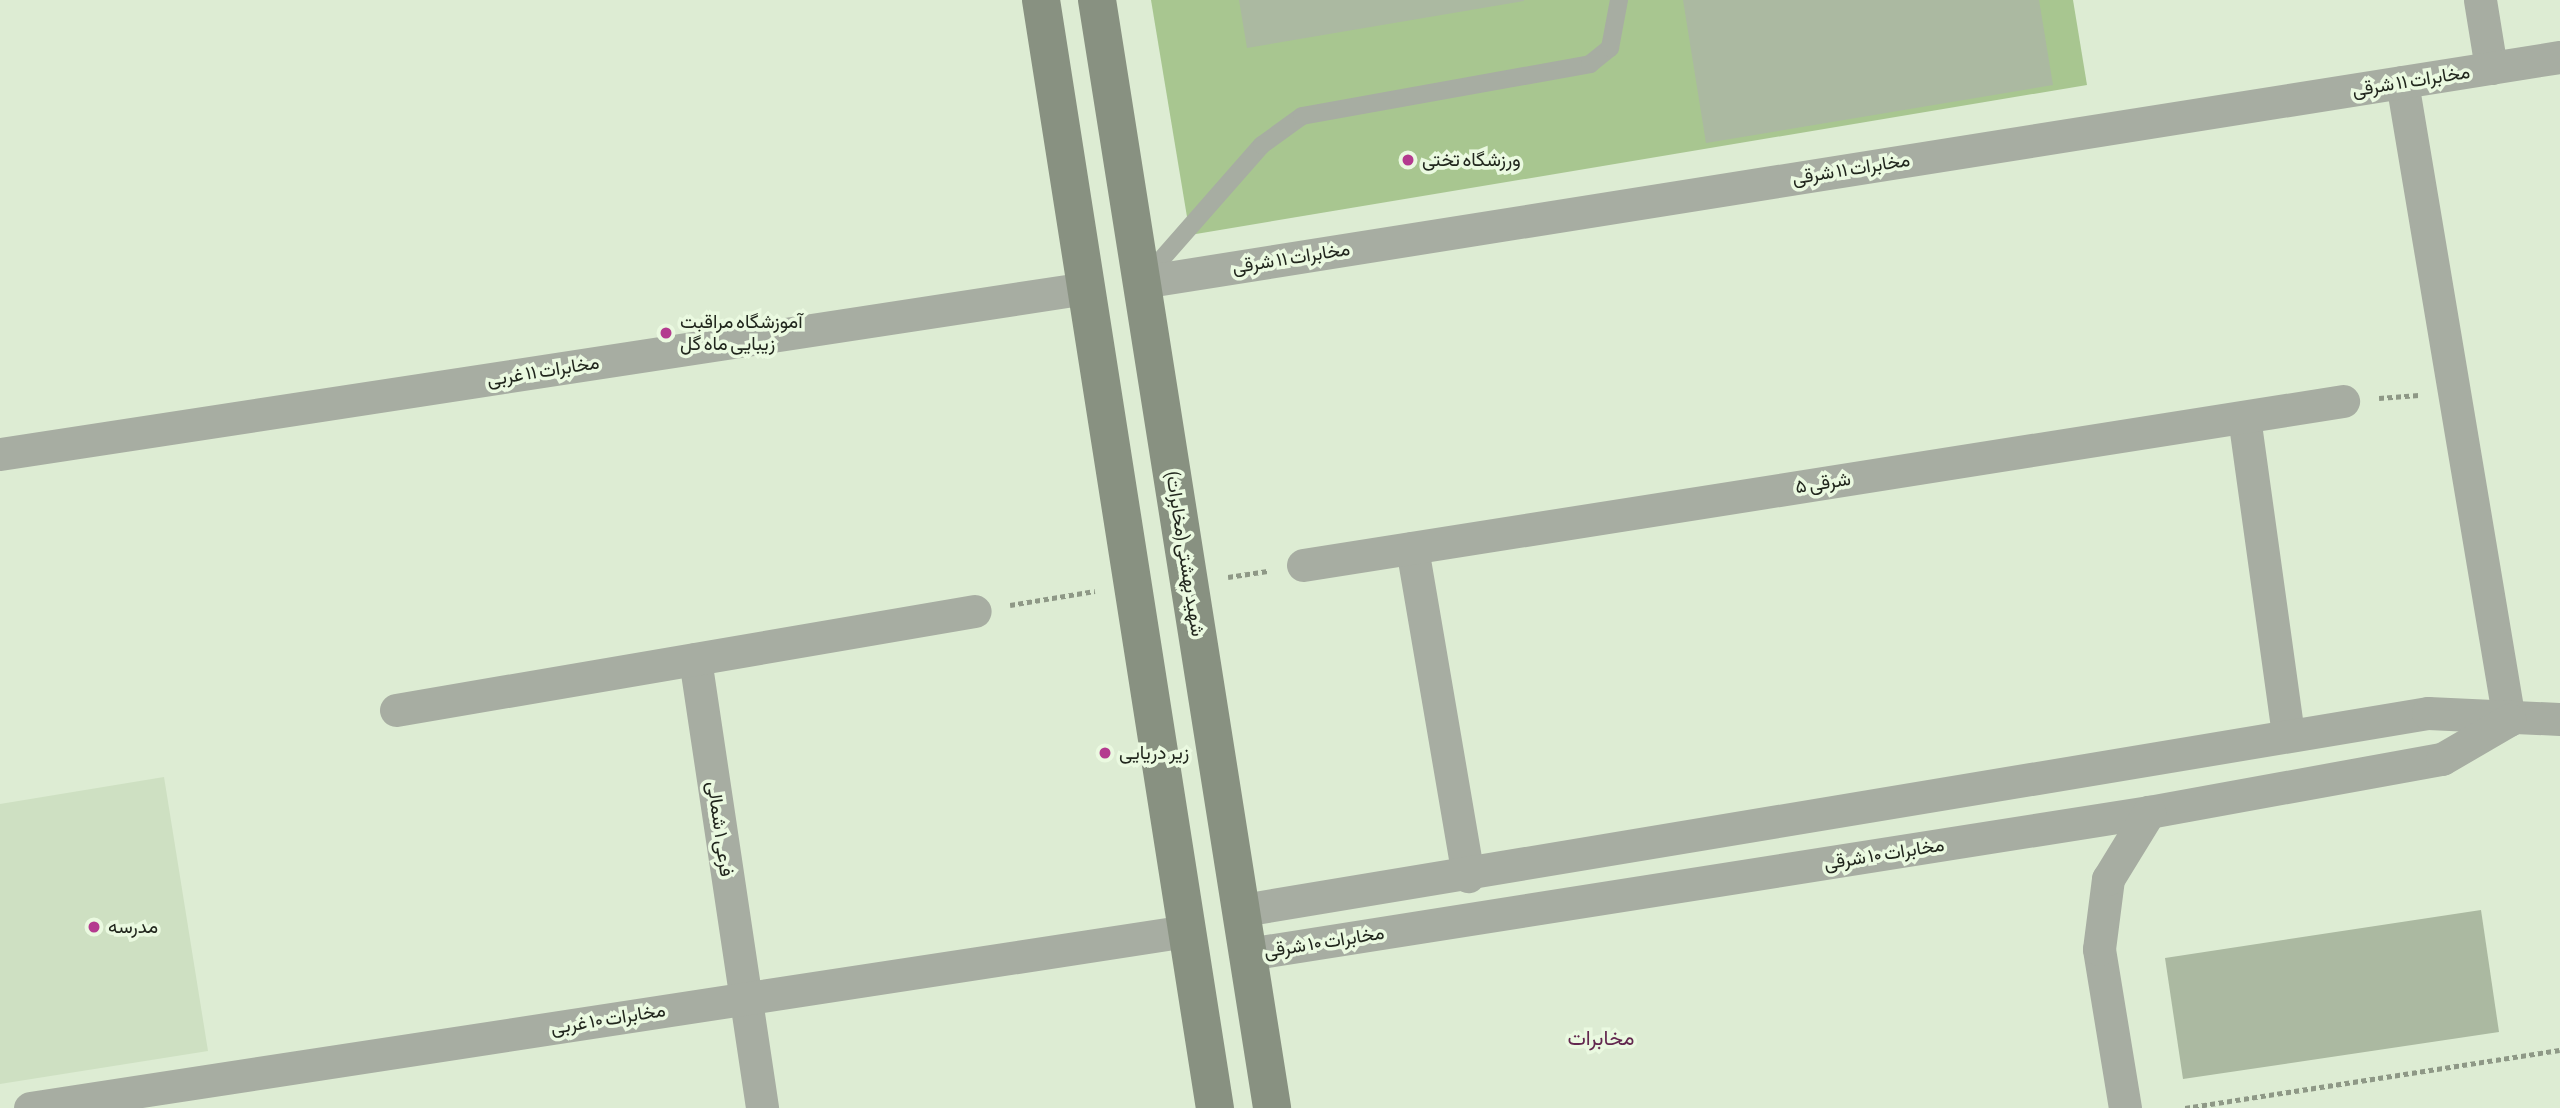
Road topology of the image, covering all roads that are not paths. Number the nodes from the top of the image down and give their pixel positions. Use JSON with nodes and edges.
{"nodes":[{"id":1,"x":1041,"y":0,"type":"edge"},
{"id":2,"x":1097,"y":0,"type":"edge"},
{"id":3,"x":1619,"y":0,"type":"edge"},
{"id":4,"x":2480,"y":0,"type":"edge"},
{"id":5,"x":2560,"y":57,"type":"edge"},
{"id":6,"x":2491,"y":68,"type":"junction"},
{"id":7,"x":2402,"y":82,"type":"junction"},
{"id":8,"x":1142,"y":282,"type":"junction"},
{"id":9,"x":1086,"y":288,"type":"junction"},
{"id":10,"x":2343,"y":401,"type":"road end"},
{"id":11,"x":2244,"y":417,"type":"junction"},
{"id":12,"x":0,"y":454,"type":"edge"},
{"id":13,"x":1412,"y":548,"type":"junction"},
{"id":14,"x":1303,"y":565,"type":"road end"},
{"id":15,"x":975,"y":611,"type":"road end"},
{"id":16,"x":695,"y":659,"type":"junction"},
{"id":17,"x":396,"y":710,"type":"dead end"},
{"id":18,"x":2560,"y":719,"type":"edge"},
{"id":19,"x":2509,"y":720,"type":"junction"},
{"id":20,"x":2288,"y":734,"type":"junction"},
{"id":21,"x":2149,"y":812,"type":"junction"},
{"id":22,"x":1468,"y":876,"type":"junction"},
{"id":23,"x":1243,"y":911,"type":"junction"},
{"id":24,"x":1187,"y":931,"type":"junction"},
{"id":25,"x":1248,"y":954,"type":"junction"},
{"id":26,"x":745,"y":998,"type":"junction"},
{"id":27,"x":30,"y":1108,"type":"edge"},
{"id":28,"x":762,"y":1108,"type":"edge"},
{"id":29,"x":1215,"y":1108,"type":"edge"},
{"id":30,"x":1272,"y":1108,"type":"edge"},
{"id":31,"x":2125,"y":1108,"type":"edge"}],
"edges":[{"from":1,"to":9,"type":"main road"},
{"from":2,"to":8,"type":"main road","name":"شهید بهشتی (مخابرات)"},
{"from":3,"to":8,"type":"lane"},
{"from":4,"to":6,"type":"street"},
{"from":5,"to":6,"type":"street","name":"مخابرات ۱۱ شرقی"},
{"from":6,"to":7,"type":"street","name":"مخابرات ۱۱ شرقی"},
{"from":7,"to":8,"type":"street","name":"مخابرات ۱۱ شرقی"},
{"from":7,"to":19,"type":"street"},
{"from":8,"to":23,"type":"main road","name":"شهید بهشتی (مخابرات)"},
{"from":9,"to":12,"type":"street","name":"مخابرات ۱۱ غربی"},
{"from":9,"to":24,"type":"main road"},
{"from":10,"to":11,"type":"street","name":"شرقی ۵"},
{"from":11,"to":13,"type":"street","name":"شرقی ۵"},
{"from":11,"to":20,"type":"street"},
{"from":13,"to":14,"type":"street","name":"شرقی ۵"},
{"from":13,"to":22,"type":"street"},
{"from":15,"to":16,"type":"street"},
{"from":16,"to":17,"type":"street"},
{"from":16,"to":26,"type":"street","name":"فرعی ۱ شمالی"},
{"from":18,"to":19,"type":"street","name":"مخابرات ۱۰ شرقی"},
{"from":19,"to":20,"type":"street","name":"مخابرات ۱۰ شرقی"},
{"from":19,"to":21,"type":"street","name":"مخابرات ۱۰ شرقی"},
{"from":20,"to":22,"type":"street","name":"مخابرات ۱۰ شرقی"},
{"from":21,"to":25,"type":"street","name":"مخابرات ۱۰ شرقی"},
{"from":21,"to":31,"type":"street"},
{"from":22,"to":23,"type":"street","name":"مخابرات ۱۰ شرقی"},
{"from":23,"to":25,"type":"main road","name":"شهید بهشتی (مخابرات)"},
{"from":24,"to":26,"type":"street","name":"مخابرات ۱۰ غربی"},
{"from":24,"to":29,"type":"main road"},
{"from":25,"to":30,"type":"main road","name":"شهید بهشتی (مخابرات)"},
{"from":26,"to":27,"type":"street","name":"مخابرات ۱۰ غربی"},
{"from":26,"to":28,"type":"street","name":"فرعی ۱ شمالی"}]}
